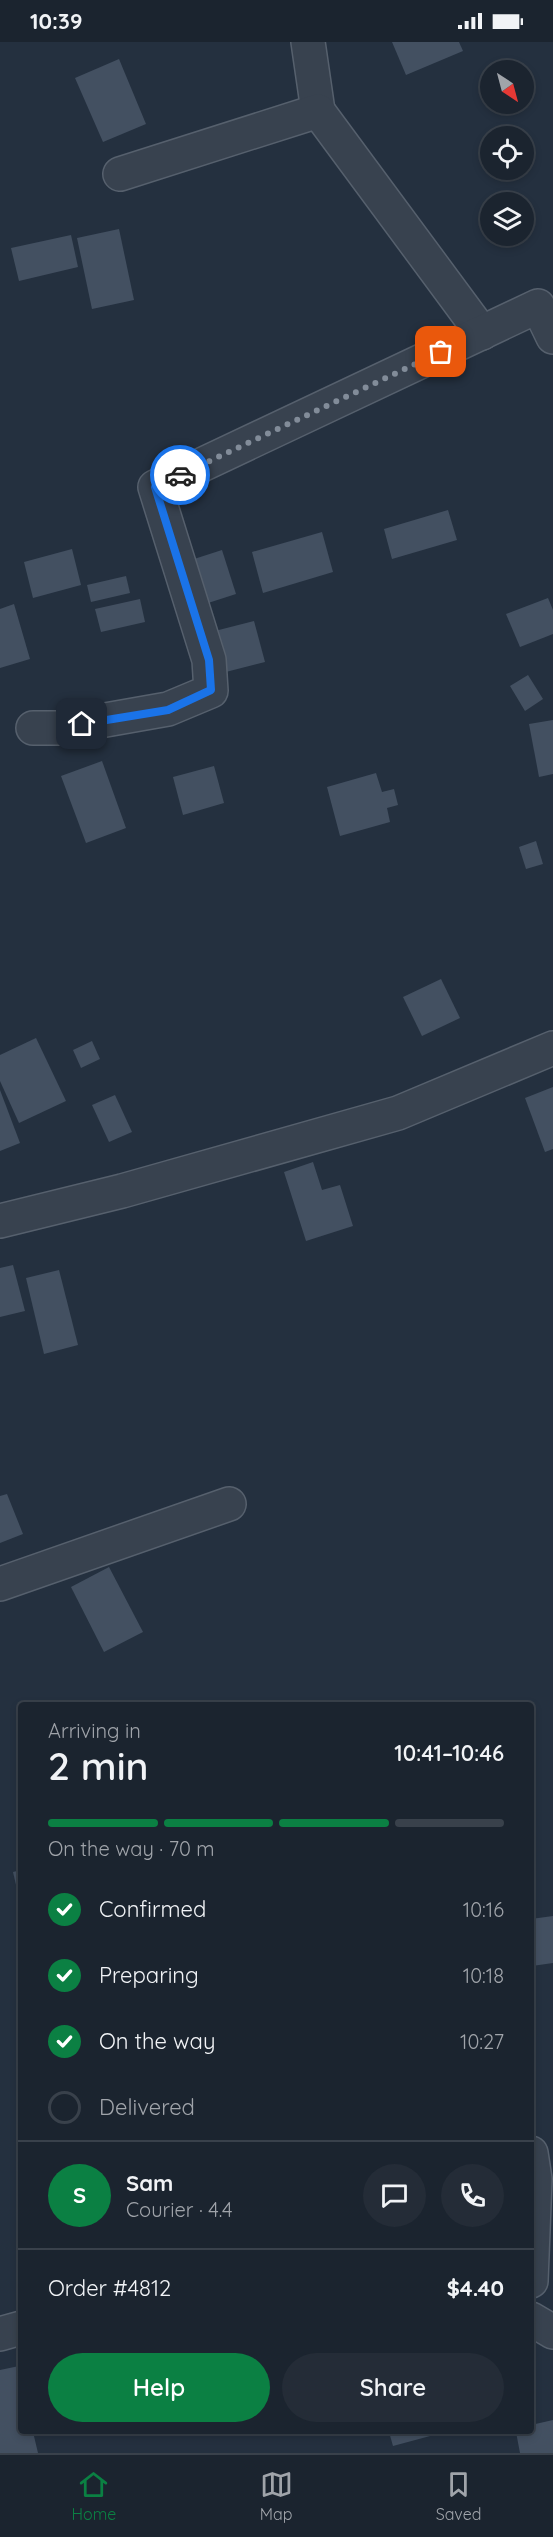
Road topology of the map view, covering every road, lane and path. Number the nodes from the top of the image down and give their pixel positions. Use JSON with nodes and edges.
{"nodes":[{"id":1,"x":308,"y":42,"type":"edge"},
{"id":2,"x":318,"y":111,"type":"junction"},
{"id":3,"x":120,"y":174,"type":"dead end"},
{"id":4,"x":482,"y":333,"type":"junction"},
{"id":5,"x":553,"y":337,"type":"edge"},
{"id":6,"x":33,"y":728,"type":"dead end"},
{"id":7,"x":553,"y":1048,"type":"edge"},
{"id":8,"x":0,"y":1221,"type":"edge"},
{"id":9,"x":229,"y":1504,"type":"dead end"},
{"id":10,"x":0,"y":1584,"type":"edge"},
{"id":11,"x":534,"y":2172,"type":"edge"},
{"id":12,"x":534,"y":2204,"type":"edge"},
{"id":13,"x":534,"y":2321,"type":"edge"},
{"id":14,"x":18,"y":2329,"type":"edge"},
{"id":15,"x":553,"y":2332,"type":"edge"},
{"id":16,"x":0,"y":2334,"type":"edge"}],
"edges":[{"from":1,"to":2,"type":"street"},
{"from":2,"to":3,"type":"street"},
{"from":2,"to":4,"type":"street"},
{"from":4,"to":5,"type":"street"},
{"from":4,"to":6,"type":"street"},
{"from":7,"to":8,"type":"street"},
{"from":9,"to":10,"type":"street"},
{"from":11,"to":12,"type":"street"},
{"from":13,"to":15,"type":"street"},
{"from":14,"to":16,"type":"street"}]}
